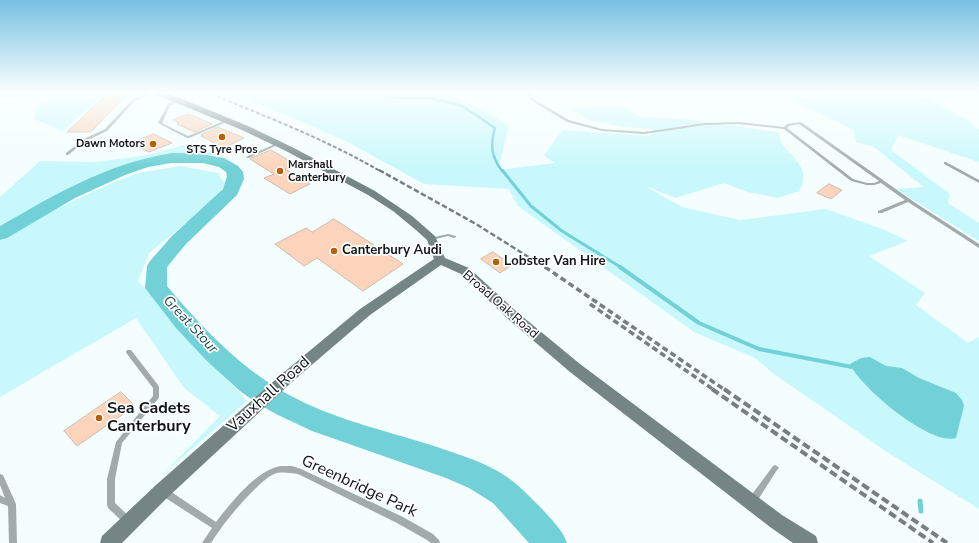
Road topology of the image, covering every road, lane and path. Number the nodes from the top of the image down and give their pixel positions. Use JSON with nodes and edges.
{"nodes":[{"id":1,"x":118,"y":117,"type":"edge"},
{"id":2,"x":163,"y":117,"type":"edge"},
{"id":3,"x":218,"y":117,"type":"edge"},
{"id":4,"x":562,"y":117,"type":"edge"},
{"id":5,"x":227,"y":121,"type":"junction"},
{"id":6,"x":785,"y":128,"type":"junction"},
{"id":7,"x":278,"y":144,"type":"junction"},
{"id":8,"x":67,"y":154,"type":"dead end"},
{"id":9,"x":248,"y":157,"type":"dead end"},
{"id":10,"x":945,"y":163,"type":"dead end"},
{"id":11,"x":882,"y":181,"type":"junction"},
{"id":12,"x":979,"y":182,"type":"edge"},
{"id":13,"x":908,"y":200,"type":"junction"},
{"id":14,"x":880,"y":212,"type":"dead end"},
{"id":15,"x":454,"y":237,"type":"dead end"},
{"id":16,"x":432,"y":239,"type":"junction"},
{"id":17,"x":979,"y":246,"type":"edge"},
{"id":18,"x":440,"y":260,"type":"junction"},
{"id":19,"x":129,"y":352,"type":"dead end"},
{"id":20,"x":775,"y":468,"type":"dead end"},
{"id":21,"x":0,"y":478,"type":"edge"},
{"id":22,"x":162,"y":491,"type":"junction"},
{"id":23,"x":0,"y":499,"type":"edge"},
{"id":24,"x":751,"y":502,"type":"junction"},
{"id":25,"x":12,"y":504,"type":"junction"},
{"id":26,"x":130,"y":523,"type":"junction"},
{"id":27,"x":217,"y":527,"type":"junction"},
{"id":28,"x":13,"y":543,"type":"edge"},
{"id":29,"x":109,"y":543,"type":"edge"},
{"id":30,"x":206,"y":543,"type":"edge"},
{"id":31,"x":436,"y":543,"type":"edge"},
{"id":32,"x":809,"y":543,"type":"edge"}],
"edges":[{"from":1,"to":8,"type":"lane"},
{"from":2,"to":5,"type":"lane"},
{"from":3,"to":5,"type":"street"},
{"from":4,"to":6,"type":"lane"},
{"from":5,"to":7,"type":"street"},
{"from":6,"to":11,"type":"lane"},
{"from":6,"to":11,"type":"lane"},
{"from":7,"to":9,"type":"lane"},
{"from":7,"to":16,"type":"street"},
{"from":10,"to":12,"type":"lane"},
{"from":11,"to":13,"type":"lane"},
{"from":13,"to":14,"type":"lane"},
{"from":13,"to":17,"type":"lane"},
{"from":15,"to":16,"type":"lane"},
{"from":16,"to":18,"type":"street"},
{"from":18,"to":22,"type":"street","name":"Vauxhall Road"},
{"from":18,"to":24,"type":"street","name":"Broad Oak Road"},
{"from":19,"to":26,"type":"lane"},
{"from":20,"to":24,"type":"lane"},
{"from":21,"to":25,"type":"lane"},
{"from":22,"to":26,"type":"street","name":"Vauxhall Road"},
{"from":22,"to":27,"type":"lane"},
{"from":23,"to":25,"type":"lane"},
{"from":24,"to":32,"type":"street","name":"Broad Oak Road"},
{"from":25,"to":28,"type":"lane"},
{"from":26,"to":29,"type":"street","name":"Vauxhall Road"},
{"from":27,"to":30,"type":"lane","name":"Greenbridge Park"},
{"from":27,"to":31,"type":"lane","name":"Greenbridge Park"}]}
